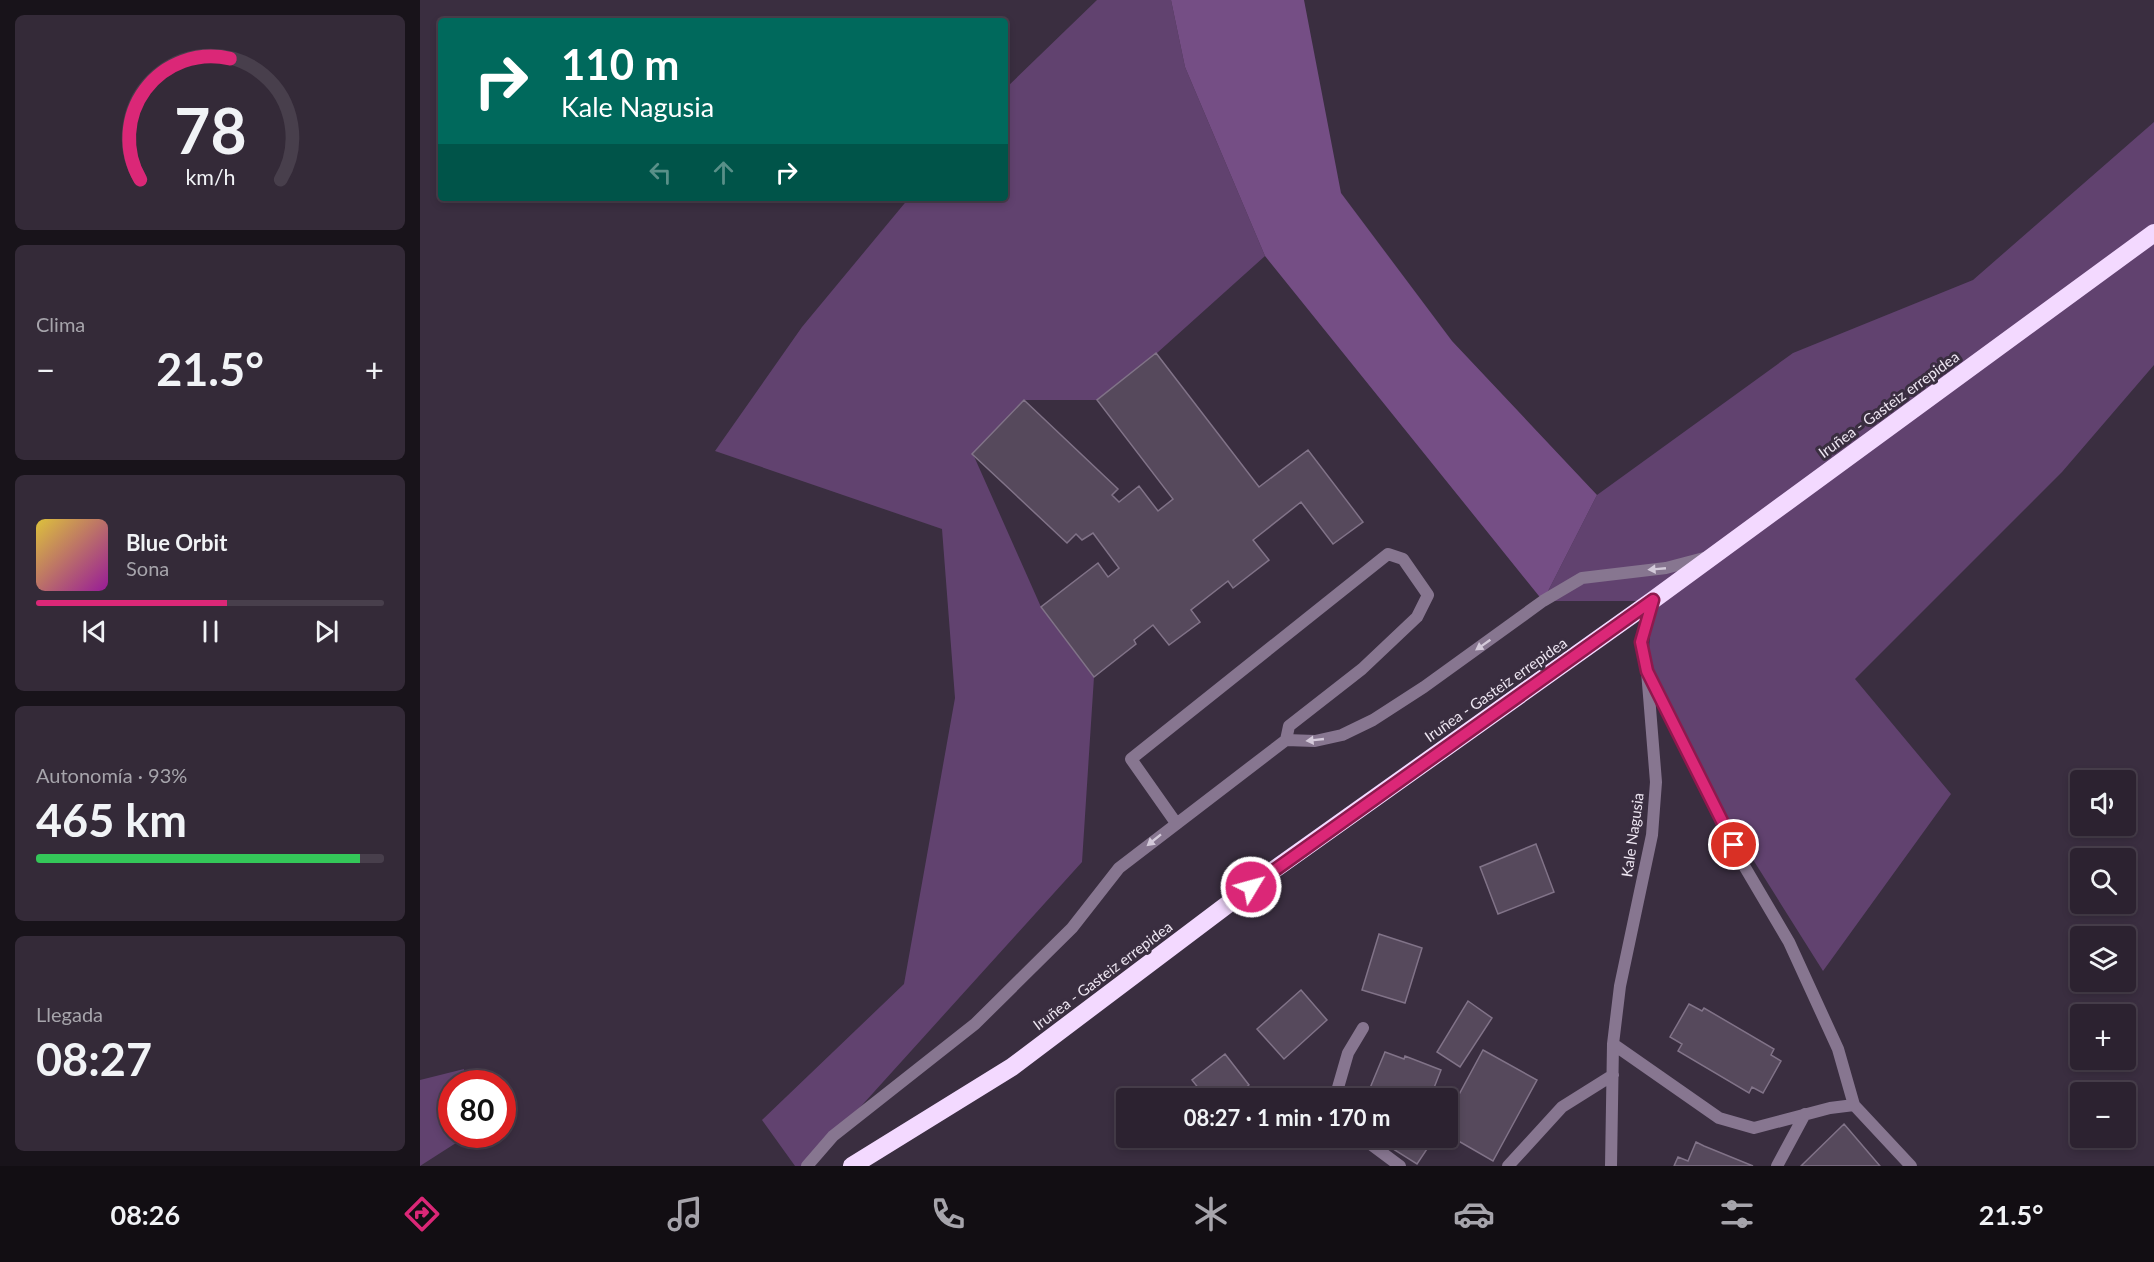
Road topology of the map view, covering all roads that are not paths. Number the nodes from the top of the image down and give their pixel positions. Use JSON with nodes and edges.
{"nodes":[{"id":1,"x":2154,"y":233,"type":"edge"},
{"id":2,"x":1714,"y":556,"type":"junction"},
{"id":3,"x":1653,"y":600,"type":"junction"},
{"id":4,"x":1647,"y":671,"type":"junction"},
{"id":5,"x":1286,"y":740,"type":"junction"},
{"id":6,"x":1176,"y":823,"type":"junction"},
{"id":7,"x":1363,"y":1028,"type":"dead end"},
{"id":8,"x":1613,"y":1044,"type":"junction"},
{"id":9,"x":1613,"y":1075,"type":"junction"},
{"id":10,"x":1338,"y":1088,"type":"edge"},
{"id":11,"x":1854,"y":1105,"type":"junction"},
{"id":12,"x":1805,"y":1114,"type":"junction"},
{"id":13,"x":1376,"y":1148,"type":"edge"},
{"id":14,"x":807,"y":1166,"type":"edge"},
{"id":15,"x":852,"y":1166,"type":"edge"},
{"id":16,"x":1400,"y":1166,"type":"edge"},
{"id":17,"x":1508,"y":1166,"type":"edge"},
{"id":18,"x":1611,"y":1166,"type":"edge"},
{"id":19,"x":1777,"y":1166,"type":"edge"},
{"id":20,"x":1911,"y":1166,"type":"edge"}],
"edges":[{"from":1,"to":2,"type":"highway","name":"Iruñea - Gasteiz errepidea"},
{"from":2,"to":3,"type":"highway","name":"Iruñea - Gasteiz errepidea"},
{"from":2,"to":5,"type":"street","one_way":true},
{"from":3,"to":4,"type":"street","name":"Kale Nagusia"},
{"from":3,"to":15,"type":"highway","name":"Iruñea - Gasteiz errepidea"},
{"from":4,"to":8,"type":"street","name":"Kale Nagusia"},
{"from":4,"to":11,"type":"street"},
{"from":5,"to":6,"type":"street"},
{"from":5,"to":6,"type":"street"},
{"from":6,"to":14,"type":"street","one_way":true},
{"from":7,"to":10,"type":"street"},
{"from":8,"to":9,"type":"street","name":"Kale Nagusia"},
{"from":8,"to":12,"type":"street"},
{"from":9,"to":17,"type":"street"},
{"from":9,"to":18,"type":"street","name":"Kale Nagusia"},
{"from":11,"to":12,"type":"street"},
{"from":11,"to":20,"type":"street"},
{"from":12,"to":19,"type":"street"},
{"from":13,"to":16,"type":"street"}]}
